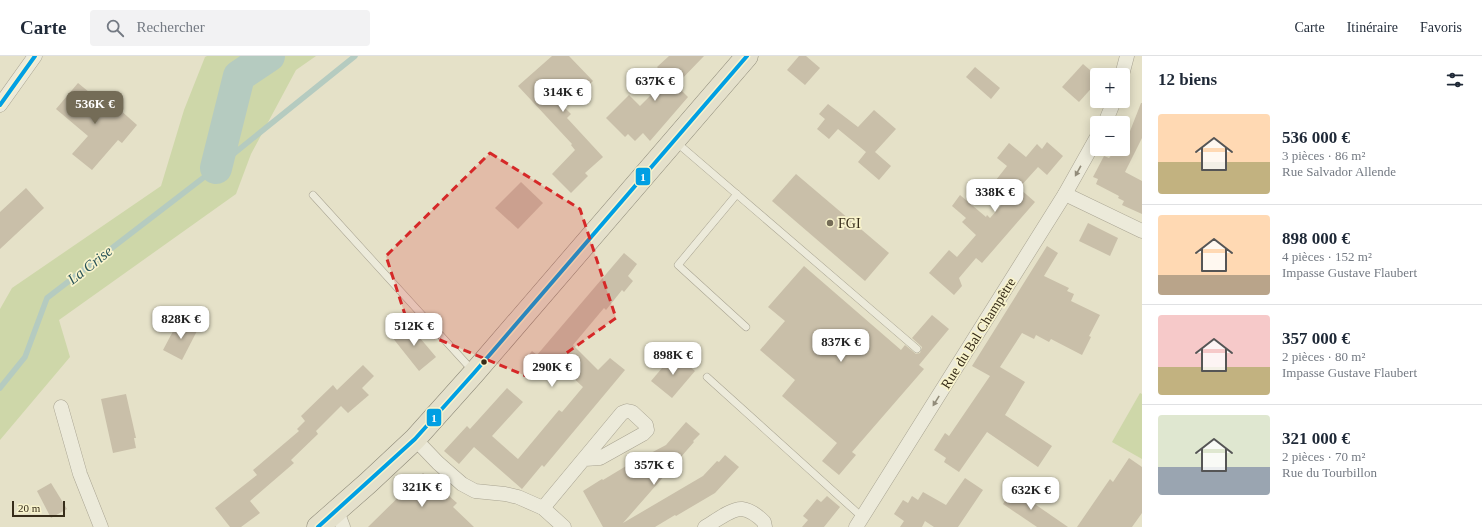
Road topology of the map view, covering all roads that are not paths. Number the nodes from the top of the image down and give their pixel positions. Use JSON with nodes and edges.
{"nodes":[{"id":1,"x":35,"y":56,"type":"edge"},
{"id":2,"x":747,"y":56,"type":"edge"},
{"id":3,"x":1127,"y":56,"type":"edge"},
{"id":4,"x":1124,"y":68,"type":"edge"},
{"id":5,"x":0,"y":105,"type":"edge"},
{"id":6,"x":674,"y":140,"type":"junction"},
{"id":7,"x":1090,"y":150,"type":"edge"},
{"id":8,"x":737,"y":194,"type":"junction"},
{"id":9,"x":1066,"y":194,"type":"junction"},
{"id":10,"x":313,"y":195,"type":"dead end"},
{"id":11,"x":1142,"y":231,"type":"edge"},
{"id":12,"x":746,"y":327,"type":"dead end"},
{"id":13,"x":918,"y":349,"type":"dead end"},
{"id":14,"x":474,"y":373,"type":"junction"},
{"id":15,"x":707,"y":377,"type":"dead end"},
{"id":16,"x":61,"y":407,"type":"dead end"},
{"id":17,"x":415,"y":439,"type":"junction"},
{"id":18,"x":585,"y":459,"type":"dead end"},
{"id":19,"x":543,"y":508,"type":"junction"},
{"id":20,"x":340,"y":519,"type":"edge"},
{"id":21,"x":859,"y":522,"type":"edge"},
{"id":22,"x":101,"y":527,"type":"edge"},
{"id":23,"x":318,"y":527,"type":"edge"},
{"id":24,"x":564,"y":527,"type":"edge"},
{"id":25,"x":705,"y":527,"type":"edge"},
{"id":26,"x":765,"y":527,"type":"edge"}],
"edges":[{"from":1,"to":5,"type":"street"},
{"from":2,"to":6,"type":"main road"},
{"from":3,"to":4,"type":"street"},
{"from":6,"to":8,"type":"lane"},
{"from":6,"to":14,"type":"main road"},
{"from":7,"to":9,"type":"street","name":"Rue du Bal Champêtre","one_way":true},
{"from":8,"to":12,"type":"lane"},
{"from":8,"to":13,"type":"lane"},
{"from":9,"to":11,"type":"street"},
{"from":9,"to":21,"type":"street","name":"Rue du Bal Champêtre","one_way":true},
{"from":10,"to":14,"type":"lane"},
{"from":14,"to":17,"type":"main road"},
{"from":15,"to":21,"type":"lane"},
{"from":16,"to":22,"type":"street"},
{"from":17,"to":19,"type":"street"},
{"from":17,"to":20,"type":"main road"},
{"from":18,"to":19,"type":"street"},
{"from":19,"to":24,"type":"street"},
{"from":20,"to":23,"type":"main road"},
{"from":25,"to":26,"type":"street"}]}
